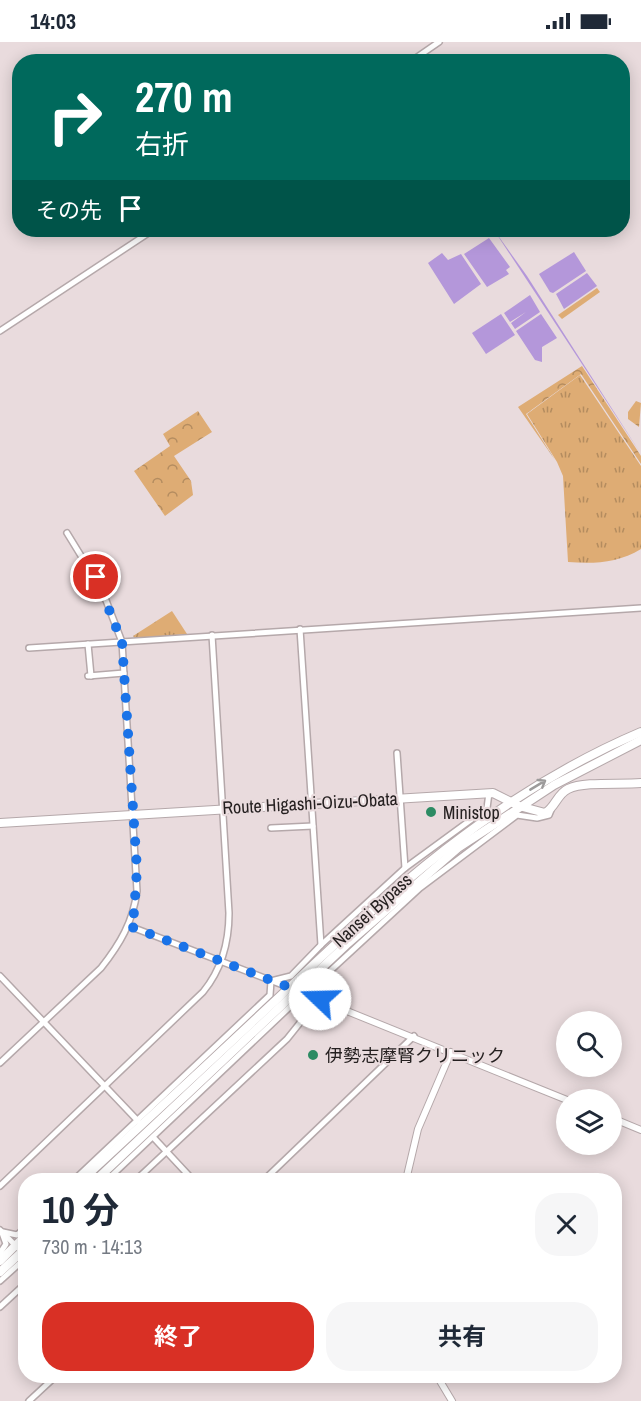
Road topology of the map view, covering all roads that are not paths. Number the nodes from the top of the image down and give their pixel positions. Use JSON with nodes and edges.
{"nodes":[{"id":1,"x":439,"y":42,"type":"edge"},
{"id":2,"x":422,"y":54,"type":"edge"},
{"id":3,"x":142,"y":237,"type":"edge"},
{"id":4,"x":0,"y":331,"type":"edge"},
{"id":5,"x":67,"y":534,"type":"dead end"},
{"id":6,"x":641,"y":608,"type":"edge"},
{"id":7,"x":300,"y":629,"type":"junction"},
{"id":8,"x":212,"y":635,"type":"junction"},
{"id":9,"x":122,"y":642,"type":"junction"},
{"id":10,"x":88,"y":644,"type":"junction"},
{"id":11,"x":29,"y":648,"type":"dead end"},
{"id":12,"x":124,"y":673,"type":"junction"},
{"id":13,"x":641,"y":732,"type":"edge"},
{"id":14,"x":641,"y":740,"type":"edge"},
{"id":15,"x":397,"y":753,"type":"dead end"},
{"id":16,"x":641,"y":783,"type":"edge"},
{"id":17,"x":489,"y":793,"type":"junction"},
{"id":18,"x":400,"y":799,"type":"junction"},
{"id":19,"x":509,"y":802,"type":"junction"},
{"id":20,"x":311,"y":803,"type":"junction"},
{"id":21,"x":519,"y":806,"type":"junction"},
{"id":22,"x":222,"y":807,"type":"junction"},
{"id":23,"x":551,"y":810,"type":"junction"},
{"id":24,"x":132,"y":814,"type":"junction"},
{"id":25,"x":0,"y":823,"type":"edge"},
{"id":26,"x":313,"y":826,"type":"junction"},
{"id":27,"x":271,"y":828,"type":"dead end"},
{"id":28,"x":405,"y":868,"type":"junction"},
{"id":29,"x":129,"y":926,"type":"junction"},
{"id":30,"x":321,"y":945,"type":"junction"},
{"id":31,"x":221,"y":963,"type":"junction"},
{"id":32,"x":0,"y":976,"type":"edge"},
{"id":33,"x":271,"y":981,"type":"junction"},
{"id":34,"x":288,"y":987,"type":"junction"},
{"id":35,"x":298,"y":991,"type":"junction"},
{"id":36,"x":320,"y":999,"type":"junction"},
{"id":37,"x":312,"y":1002,"type":"junction"},
{"id":38,"x":43,"y":1022,"type":"junction"},
{"id":39,"x":414,"y":1036,"type":"junction"},
{"id":40,"x":451,"y":1052,"type":"junction"},
{"id":41,"x":0,"y":1063,"type":"edge"},
{"id":42,"x":105,"y":1087,"type":"junction"},
{"id":43,"x":556,"y":1095,"type":"edge"},
{"id":44,"x":138,"y":1121,"type":"junction"},
{"id":45,"x":622,"y":1122,"type":"edge"},
{"id":46,"x":641,"y":1130,"type":"edge"},
{"id":47,"x":153,"y":1137,"type":"junction"},
{"id":48,"x":166,"y":1152,"type":"junction"},
{"id":49,"x":82,"y":1173,"type":"edge"},
{"id":50,"x":89,"y":1173,"type":"edge"},
{"id":51,"x":103,"y":1173,"type":"edge"},
{"id":52,"x":114,"y":1173,"type":"edge"},
{"id":53,"x":144,"y":1173,"type":"edge"},
{"id":54,"x":186,"y":1173,"type":"edge"},
{"id":55,"x":271,"y":1173,"type":"edge"},
{"id":56,"x":408,"y":1173,"type":"edge"},
{"id":57,"x":0,"y":1186,"type":"edge"},
{"id":58,"x":1,"y":1231,"type":"edge"},
{"id":59,"x":18,"y":1234,"type":"edge"},
{"id":60,"x":18,"y":1246,"type":"edge"},
{"id":61,"x":18,"y":1252,"type":"edge"},
{"id":62,"x":0,"y":1253,"type":"edge"},
{"id":63,"x":18,"y":1254,"type":"edge"},
{"id":64,"x":0,"y":1261,"type":"edge"},
{"id":65,"x":18,"y":1265,"type":"edge"},
{"id":66,"x":0,"y":1272,"type":"edge"},
{"id":67,"x":0,"y":1281,"type":"edge"},
{"id":68,"x":18,"y":1290,"type":"edge"},
{"id":69,"x":0,"y":1307,"type":"edge"},
{"id":70,"x":48,"y":1383,"type":"edge"},
{"id":71,"x":440,"y":1383,"type":"edge"},
{"id":72,"x":29,"y":1401,"type":"edge"},
{"id":73,"x":452,"y":1401,"type":"edge"}],
"edges":[{"from":1,"to":2,"type":"street"},
{"from":3,"to":4,"type":"street"},
{"from":5,"to":9,"type":"street"},
{"from":6,"to":7,"type":"street"},
{"from":7,"to":8,"type":"street"},
{"from":7,"to":20,"type":"street"},
{"from":8,"to":9,"type":"street"},
{"from":8,"to":22,"type":"street"},
{"from":9,"to":10,"type":"street"},
{"from":9,"to":12,"type":"street"},
{"from":10,"to":11,"type":"street"},
{"from":10,"to":12,"type":"street"},
{"from":12,"to":24,"type":"street"},
{"from":19,"to":13,"type":"highway","name":"Nansei Bypass","one_way":true},
{"from":14,"to":21,"type":"highway","name":"Nansei Bypass"},
{"from":15,"to":18,"type":"street"},
{"from":16,"to":23,"type":"main road"},
{"from":17,"to":18,"type":"main road","name":"Route Higashi-Oizu-Obata"},
{"from":17,"to":19,"type":"main road","name":"Route Higashi-Oizu-Obata"},
{"from":17,"to":28,"type":"street"},
{"from":18,"to":20,"type":"main road","name":"Route Higashi-Oizu-Obata"},
{"from":18,"to":28,"type":"street"},
{"from":19,"to":21,"type":"main road","name":"Route Higashi-Oizu-Obata"},
{"from":19,"to":34,"type":"highway","name":"Nansei Bypass"},
{"from":20,"to":22,"type":"main road","name":"Route Higashi-Oizu-Obata"},
{"from":20,"to":26,"type":"street"},
{"from":21,"to":23,"type":"main road","name":"Route Higashi-Oizu-Obata"},
{"from":21,"to":35,"type":"highway","name":"Nansei Bypass"},
{"from":22,"to":24,"type":"main road","name":"Route Higashi-Oizu-Obata"},
{"from":22,"to":31,"type":"street"},
{"from":23,"to":36,"type":"street"},
{"from":24,"to":25,"type":"main road","name":"Route Higashi-Oizu-Obata"},
{"from":24,"to":29,"type":"street"},
{"from":26,"to":27,"type":"street"},
{"from":26,"to":30,"type":"street"},
{"from":28,"to":30,"type":"street"},
{"from":29,"to":31,"type":"street"},
{"from":29,"to":38,"type":"street"},
{"from":30,"to":33,"type":"street"},
{"from":31,"to":33,"type":"street"},
{"from":31,"to":42,"type":"street"},
{"from":32,"to":38,"type":"street"},
{"from":33,"to":34,"type":"street"},
{"from":33,"to":44,"type":"street"},
{"from":34,"to":35,"type":"street"},
{"from":34,"to":50,"type":"highway","name":"Nansei Bypass"},
{"from":35,"to":36,"type":"street"},
{"from":35,"to":51,"type":"highway","name":"Nansei Bypass"},
{"from":36,"to":37,"type":"street"},
{"from":36,"to":39,"type":"street"},
{"from":37,"to":47,"type":"street"},
{"from":37,"to":48,"type":"street"},
{"from":38,"to":41,"type":"street"},
{"from":38,"to":42,"type":"street"},
{"from":39,"to":40,"type":"street"},
{"from":39,"to":55,"type":"street"},
{"from":40,"to":43,"type":"street"},
{"from":40,"to":56,"type":"street"},
{"from":42,"to":44,"type":"street"},
{"from":42,"to":57,"type":"street"},
{"from":44,"to":49,"type":"street"},
{"from":45,"to":46,"type":"street"},
{"from":47,"to":48,"type":"street"},
{"from":47,"to":52,"type":"street"},
{"from":48,"to":53,"type":"street"},
{"from":48,"to":54,"type":"street"},
{"from":58,"to":59,"type":"street"},
{"from":58,"to":60,"type":"street"},
{"from":58,"to":62,"type":"street"},
{"from":61,"to":64,"type":"highway"},
{"from":63,"to":66,"type":"highway"},
{"from":65,"to":67,"type":"street"},
{"from":68,"to":69,"type":"street"},
{"from":70,"to":72,"type":"street"},
{"from":71,"to":73,"type":"street"}]}
